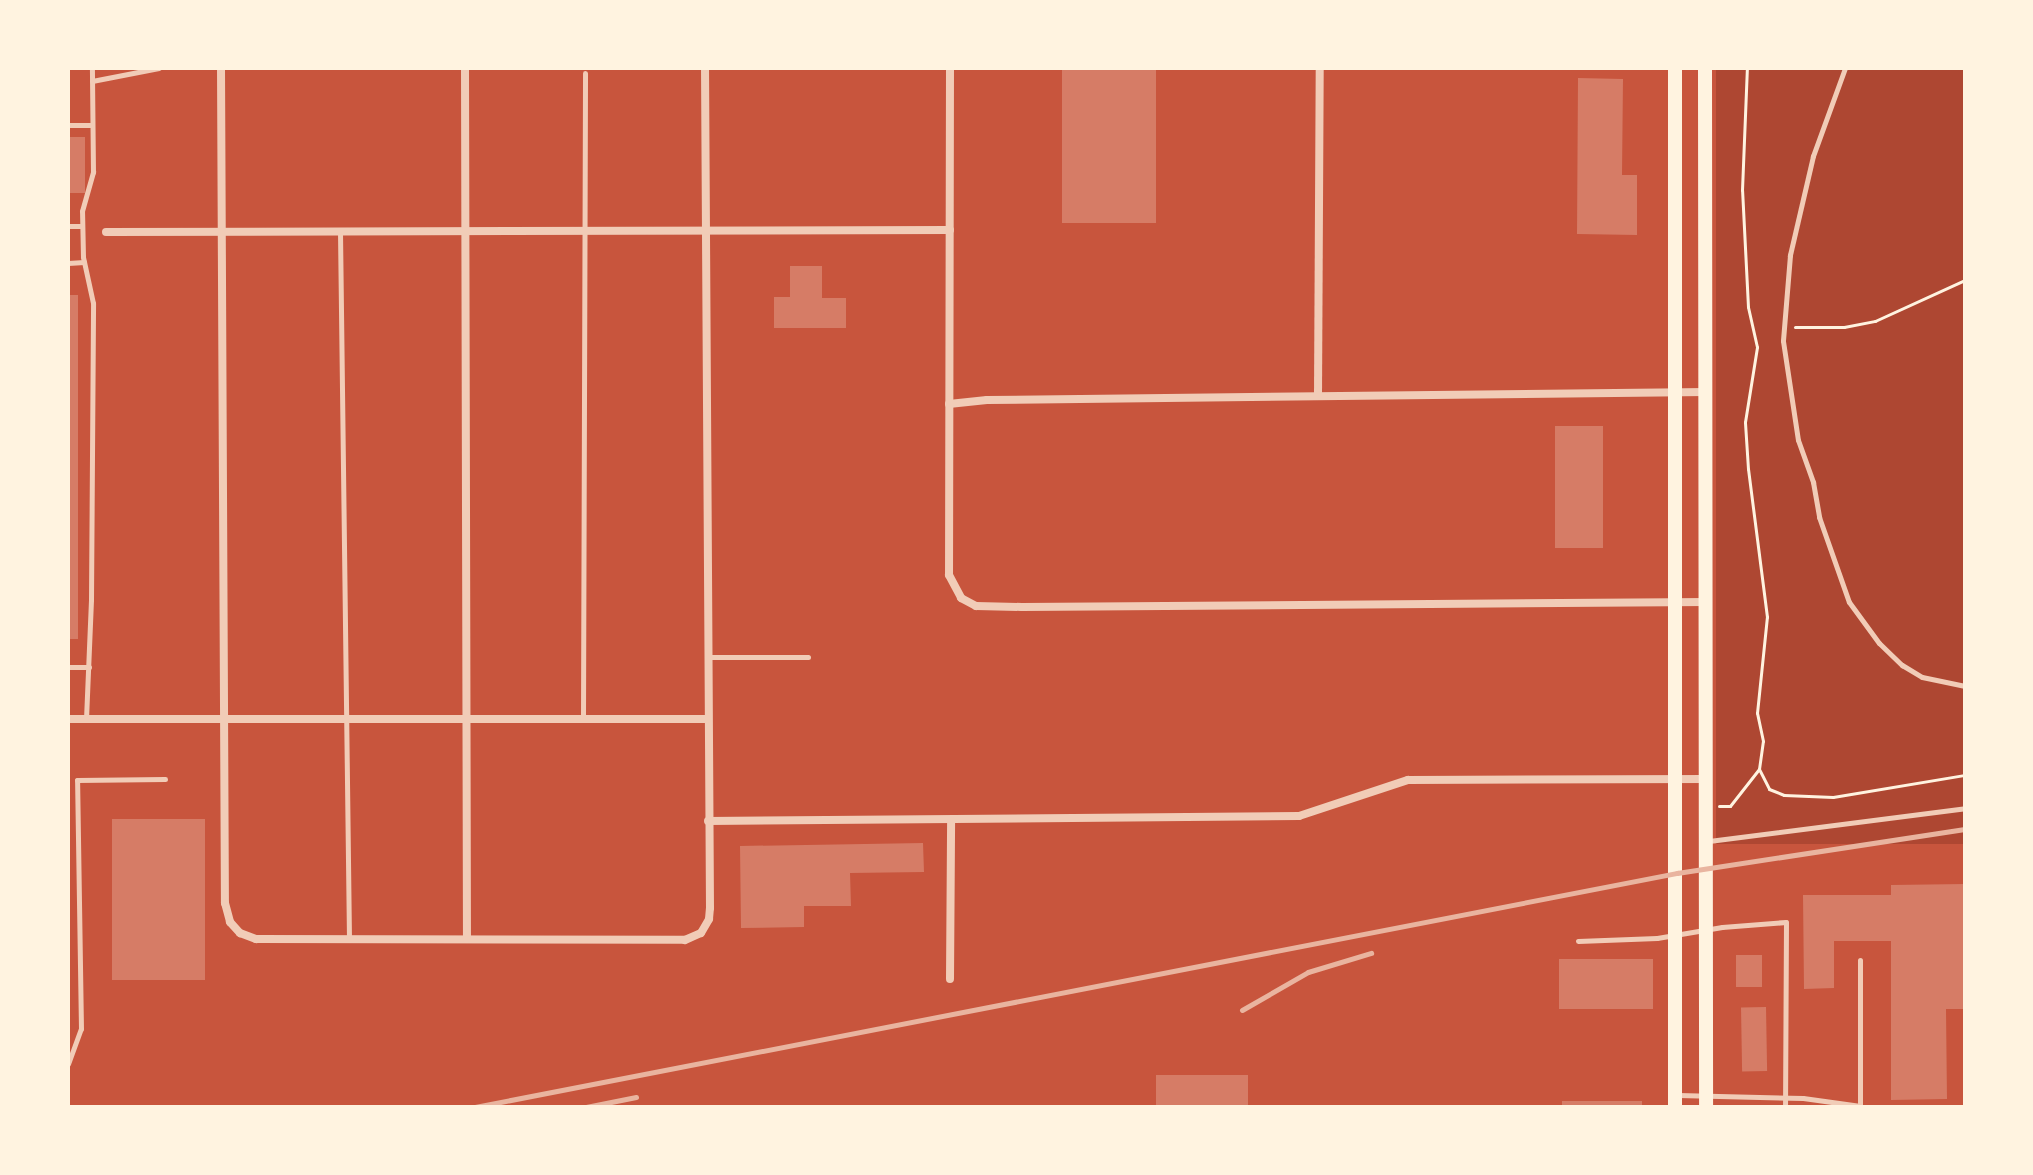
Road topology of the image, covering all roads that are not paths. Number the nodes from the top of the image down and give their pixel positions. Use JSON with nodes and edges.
{"nodes":[{"id":1,"x":92,"y":68,"type":"edge"},
{"id":2,"x":159,"y":68,"type":"edge"},
{"id":3,"x":221,"y":68,"type":"edge"},
{"id":4,"x":465,"y":68,"type":"edge"},
{"id":5,"x":705,"y":68,"type":"edge"},
{"id":6,"x":950,"y":68,"type":"edge"},
{"id":7,"x":1320,"y":68,"type":"edge"},
{"id":8,"x":1675,"y":68,"type":"edge"},
{"id":9,"x":1705,"y":68,"type":"edge"},
{"id":10,"x":1845,"y":68,"type":"edge"},
{"id":11,"x":585,"y":73,"type":"dead end"},
{"id":12,"x":92,"y":81,"type":"junction"},
{"id":13,"x":68,"y":125,"type":"edge"},
{"id":14,"x":92,"y":125,"type":"junction"},
{"id":15,"x":68,"y":226,"type":"edge"},
{"id":16,"x":82,"y":226,"type":"junction"},
{"id":17,"x":707,"y":229,"type":"junction"},
{"id":18,"x":950,"y":230,"type":"junction"},
{"id":19,"x":465,"y":231,"type":"junction"},
{"id":20,"x":583,"y":231,"type":"junction"},
{"id":21,"x":106,"y":232,"type":"dead end"},
{"id":22,"x":340,"y":232,"type":"junction"},
{"id":23,"x":221,"y":233,"type":"junction"},
{"id":24,"x":84,"y":262,"type":"junction"},
{"id":25,"x":68,"y":263,"type":"edge"},
{"id":26,"x":1676,"y":392,"type":"junction"},
{"id":27,"x":1706,"y":392,"type":"junction"},
{"id":28,"x":1318,"y":396,"type":"junction"},
{"id":29,"x":949,"y":404,"type":"junction"},
{"id":30,"x":1707,"y":602,"type":"junction"},
{"id":31,"x":1677,"y":603,"type":"junction"},
{"id":32,"x":707,"y":657,"type":"junction"},
{"id":33,"x":808,"y":657,"type":"dead end"},
{"id":34,"x":68,"y":667,"type":"edge"},
{"id":35,"x":89,"y":667,"type":"junction"},
{"id":36,"x":1965,"y":686,"type":"edge"},
{"id":37,"x":225,"y":718,"type":"junction"},
{"id":38,"x":347,"y":718,"type":"junction"},
{"id":39,"x":68,"y":719,"type":"edge"},
{"id":40,"x":86,"y":719,"type":"junction"},
{"id":41,"x":465,"y":719,"type":"junction"},
{"id":42,"x":583,"y":719,"type":"junction"},
{"id":43,"x":707,"y":719,"type":"junction"},
{"id":44,"x":165,"y":779,"type":"dead end"},
{"id":45,"x":1677,"y":779,"type":"junction"},
{"id":46,"x":1708,"y":779,"type":"junction"},
{"id":47,"x":1965,"y":808,"type":"edge"},
{"id":48,"x":708,"y":821,"type":"junction"},
{"id":49,"x":951,"y":821,"type":"junction"},
{"id":50,"x":1708,"y":841,"type":"junction"},
{"id":51,"x":1707,"y":930,"type":"junction"},
{"id":52,"x":1677,"y":935,"type":"junction"},
{"id":53,"x":349,"y":939,"type":"junction"},
{"id":54,"x":467,"y":939,"type":"junction"},
{"id":55,"x":1578,"y":941,"type":"dead end"},
{"id":56,"x":1860,"y":960,"type":"dead end"},
{"id":57,"x":950,"y":979,"type":"dead end"},
{"id":58,"x":68,"y":1064,"type":"edge"},
{"id":59,"x":1785,"y":1097,"type":"junction"},
{"id":60,"x":1675,"y":1101,"type":"edge"},
{"id":61,"x":1706,"y":1101,"type":"edge"},
{"id":62,"x":1785,"y":1107,"type":"edge"},
{"id":63,"x":1860,"y":1107,"type":"edge"}],
"edges":[{"from":1,"to":12,"type":"lane"},
{"from":2,"to":12,"type":"lane"},
{"from":3,"to":23,"type":"street"},
{"from":4,"to":19,"type":"street"},
{"from":5,"to":17,"type":"street"},
{"from":6,"to":18,"type":"street"},
{"from":7,"to":28,"type":"street"},
{"from":8,"to":26,"type":"main road"},
{"from":9,"to":27,"type":"main road"},
{"from":10,"to":36,"type":"lane"},
{"from":11,"to":20,"type":"lane"},
{"from":12,"to":14,"type":"lane"},
{"from":13,"to":14,"type":"lane"},
{"from":14,"to":16,"type":"lane"},
{"from":15,"to":16,"type":"lane"},
{"from":16,"to":24,"type":"lane"},
{"from":17,"to":18,"type":"street"},
{"from":17,"to":20,"type":"street"},
{"from":17,"to":32,"type":"street"},
{"from":18,"to":29,"type":"street"},
{"from":19,"to":20,"type":"street"},
{"from":19,"to":22,"type":"street"},
{"from":19,"to":41,"type":"street"},
{"from":20,"to":42,"type":"lane"},
{"from":21,"to":23,"type":"street"},
{"from":22,"to":23,"type":"street"},
{"from":22,"to":38,"type":"lane"},
{"from":23,"to":37,"type":"street"},
{"from":24,"to":25,"type":"lane"},
{"from":24,"to":35,"type":"lane"},
{"from":26,"to":27,"type":"street"},
{"from":26,"to":28,"type":"street"},
{"from":26,"to":31,"type":"main road"},
{"from":27,"to":30,"type":"main road"},
{"from":28,"to":29,"type":"street"},
{"from":29,"to":31,"type":"street"},
{"from":30,"to":31,"type":"street"},
{"from":30,"to":46,"type":"main road"},
{"from":31,"to":45,"type":"main road"},
{"from":32,"to":33,"type":"lane"},
{"from":32,"to":43,"type":"street"},
{"from":34,"to":35,"type":"lane"},
{"from":35,"to":40,"type":"lane"},
{"from":37,"to":38,"type":"street"},
{"from":37,"to":40,"type":"street"},
{"from":37,"to":53,"type":"street"},
{"from":38,"to":41,"type":"street"},
{"from":38,"to":53,"type":"lane"},
{"from":39,"to":40,"type":"street"},
{"from":41,"to":42,"type":"street"},
{"from":41,"to":54,"type":"street"},
{"from":42,"to":43,"type":"street"},
{"from":43,"to":48,"type":"street"},
{"from":44,"to":58,"type":"lane"},
{"from":45,"to":46,"type":"street"},
{"from":45,"to":49,"type":"street"},
{"from":45,"to":52,"type":"main road"},
{"from":46,"to":50,"type":"main road"},
{"from":47,"to":50,"type":"lane"},
{"from":48,"to":49,"type":"street"},
{"from":48,"to":54,"type":"street"},
{"from":49,"to":57,"type":"street"},
{"from":50,"to":51,"type":"main road"},
{"from":51,"to":52,"type":"lane"},
{"from":51,"to":59,"type":"lane"},
{"from":51,"to":61,"type":"main road"},
{"from":52,"to":55,"type":"lane"},
{"from":52,"to":60,"type":"main road"},
{"from":53,"to":54,"type":"street"},
{"from":56,"to":63,"type":"lane"},
{"from":59,"to":61,"type":"lane"},
{"from":59,"to":62,"type":"lane"},
{"from":59,"to":63,"type":"lane"},
{"from":60,"to":61,"type":"lane"}]}
